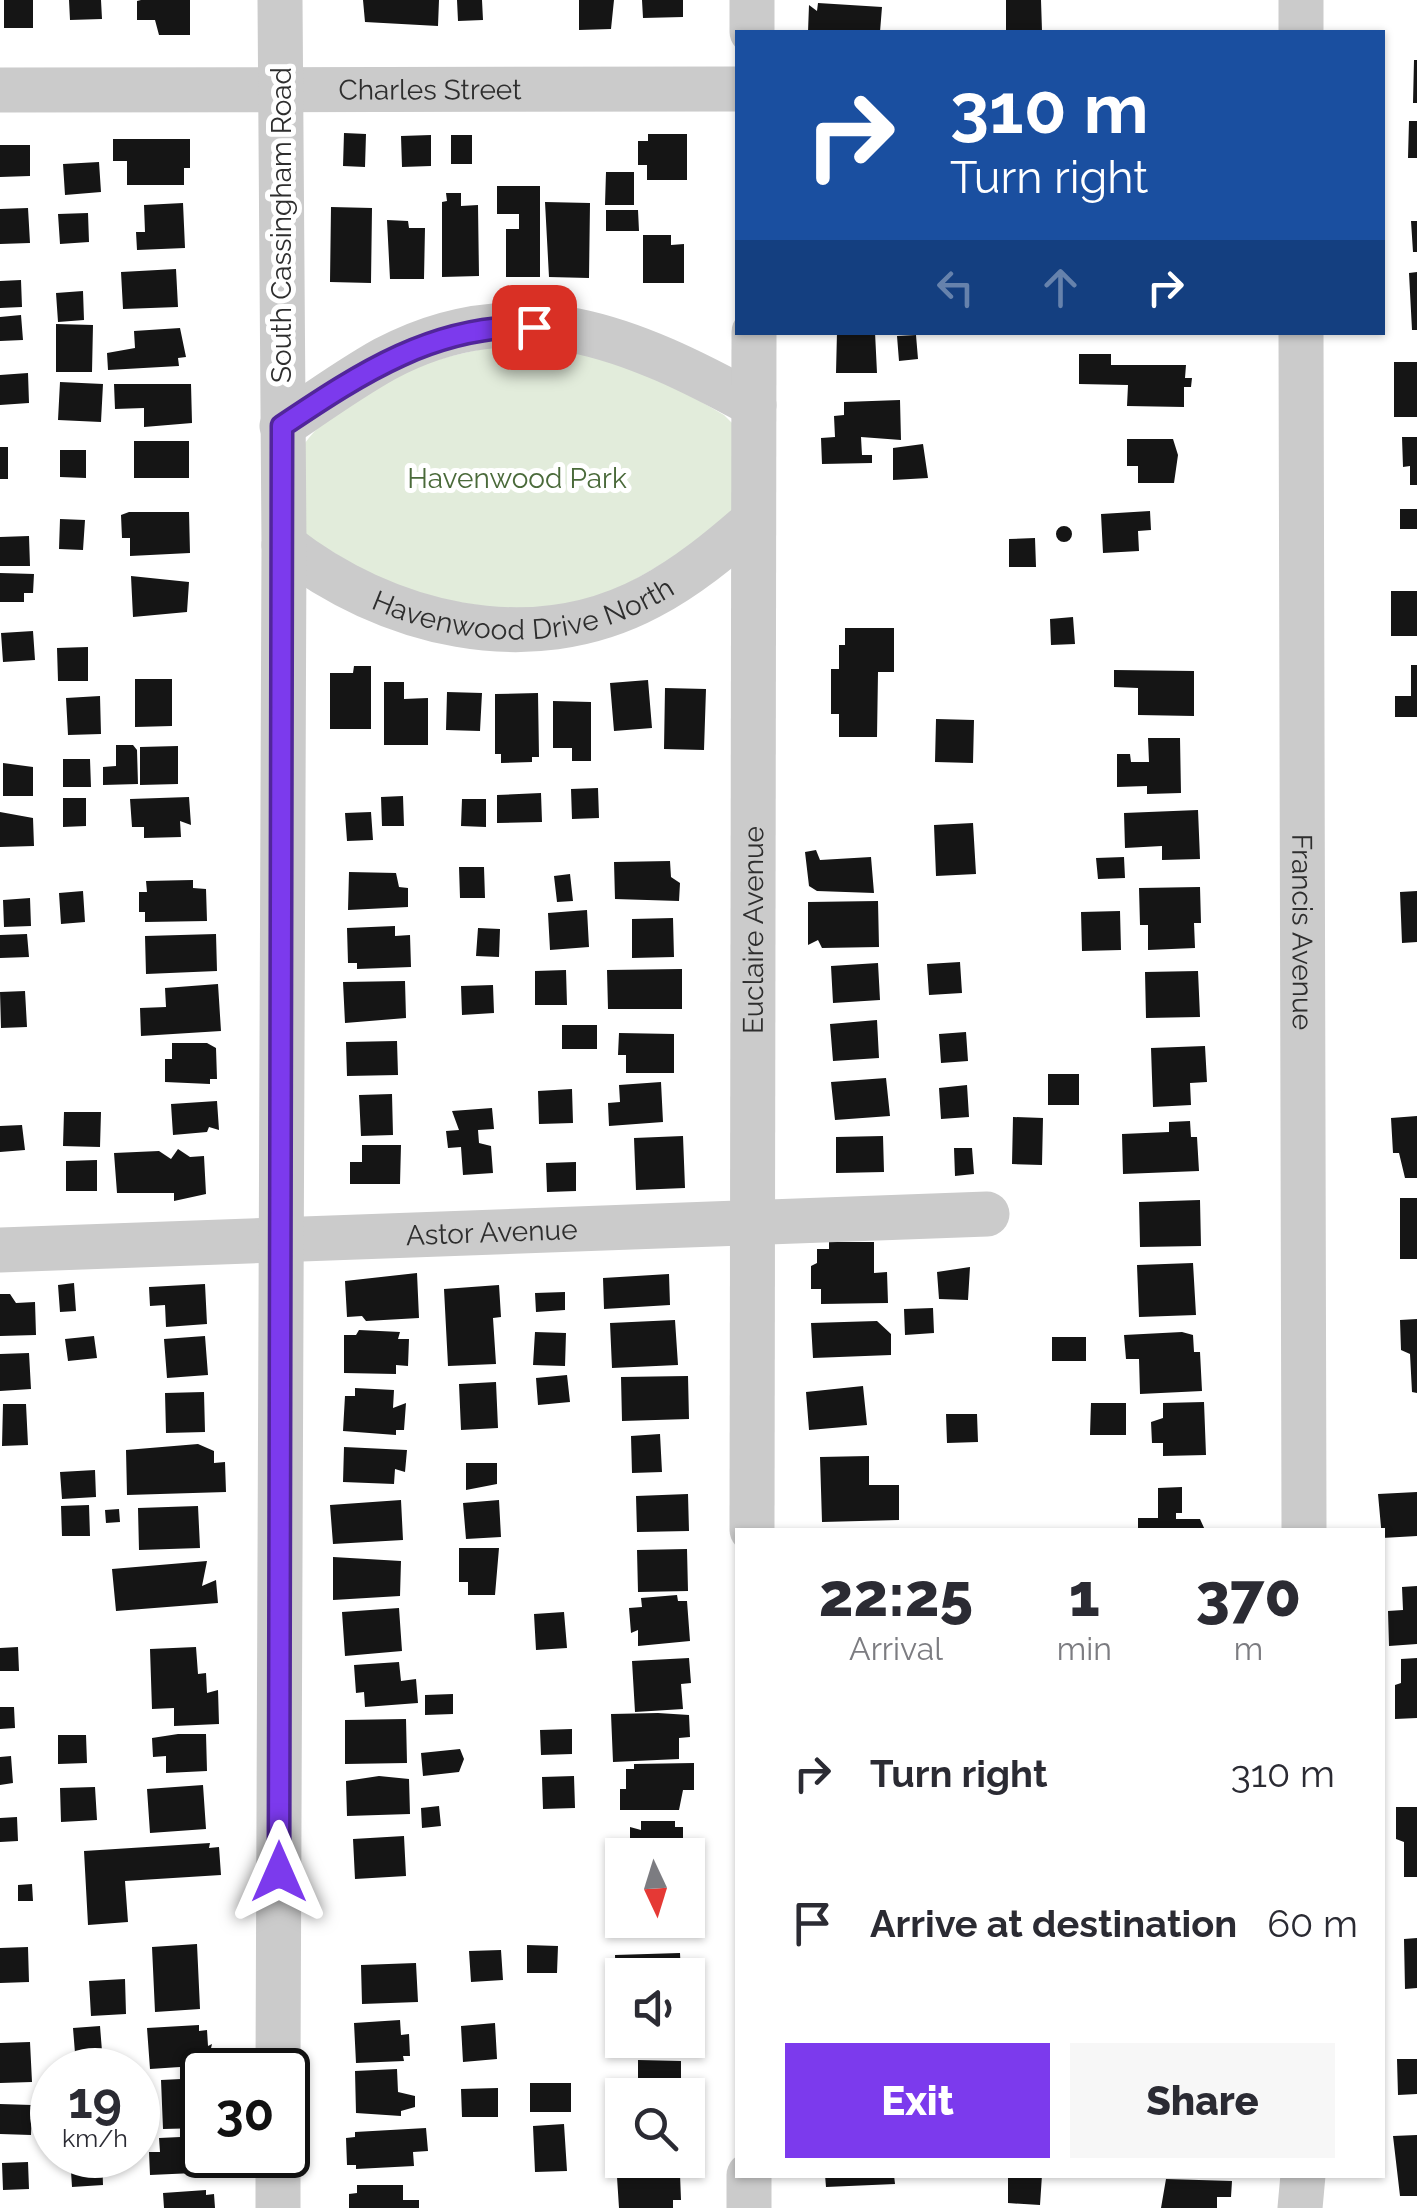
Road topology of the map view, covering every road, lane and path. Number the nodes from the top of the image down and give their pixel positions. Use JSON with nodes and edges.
{"nodes":[{"id":1,"x":280,"y":0,"type":"edge"},
{"id":2,"x":752,"y":0,"type":"edge"},
{"id":3,"x":1300,"y":0,"type":"edge"},
{"id":4,"x":752,"y":30,"type":"edge"},
{"id":5,"x":1301,"y":30,"type":"edge"},
{"id":6,"x":735,"y":89,"type":"edge"},
{"id":7,"x":0,"y":90,"type":"edge"},
{"id":8,"x":280,"y":90,"type":"junction"},
{"id":9,"x":754,"y":335,"type":"edge"},
{"id":10,"x":1302,"y":335,"type":"edge"},
{"id":11,"x":754,"y":405,"type":"junction"},
{"id":12,"x":282,"y":426,"type":"junction"},
{"id":13,"x":754,"y":520,"type":"junction"},
{"id":14,"x":284,"y":545,"type":"junction"},
{"id":15,"x":987,"y":1214,"type":"dead end"},
{"id":16,"x":753,"y":1222,"type":"junction"},
{"id":17,"x":280,"y":1239,"type":"junction"},
{"id":18,"x":0,"y":1250,"type":"edge"},
{"id":19,"x":752,"y":1528,"type":"edge"},
{"id":20,"x":1304,"y":1528,"type":"edge"},
{"id":21,"x":278,"y":2048,"type":"edge"},
{"id":22,"x":278,"y":2178,"type":"edge"},
{"id":23,"x":749,"y":2178,"type":"edge"},
{"id":24,"x":1303,"y":2178,"type":"edge"},
{"id":25,"x":278,"y":2208,"type":"edge"},
{"id":26,"x":749,"y":2208,"type":"edge"},
{"id":27,"x":1300,"y":2208,"type":"edge"}],
"edges":[{"from":1,"to":8,"type":"street","name":"South Cassingham Road"},
{"from":2,"to":4,"type":"street"},
{"from":3,"to":5,"type":"street"},
{"from":6,"to":8,"type":"street","name":"Charles Street"},
{"from":7,"to":8,"type":"street","name":"Charles Street"},
{"from":8,"to":12,"type":"street","name":"South Cassingham Road"},
{"from":9,"to":11,"type":"street","name":"Euclaire Avenue"},
{"from":10,"to":20,"type":"street","name":"Francis Avenue"},
{"from":11,"to":12,"type":"street"},
{"from":11,"to":13,"type":"street","name":"Euclaire Avenue"},
{"from":12,"to":14,"type":"street","name":"South Cassingham Road"},
{"from":13,"to":14,"type":"street","name":"Havenwood Drive North"},
{"from":13,"to":16,"type":"street","name":"Euclaire Avenue"},
{"from":14,"to":17,"type":"street","name":"South Cassingham Road"},
{"from":15,"to":16,"type":"street","name":"Astor Avenue"},
{"from":16,"to":17,"type":"street","name":"Astor Avenue"},
{"from":16,"to":19,"type":"street","name":"Euclaire Avenue"},
{"from":17,"to":18,"type":"street","name":"Astor Avenue"},
{"from":17,"to":21,"type":"street","name":"South Cassingham Road"},
{"from":22,"to":25,"type":"street"},
{"from":23,"to":26,"type":"street"},
{"from":24,"to":27,"type":"street"}]}
